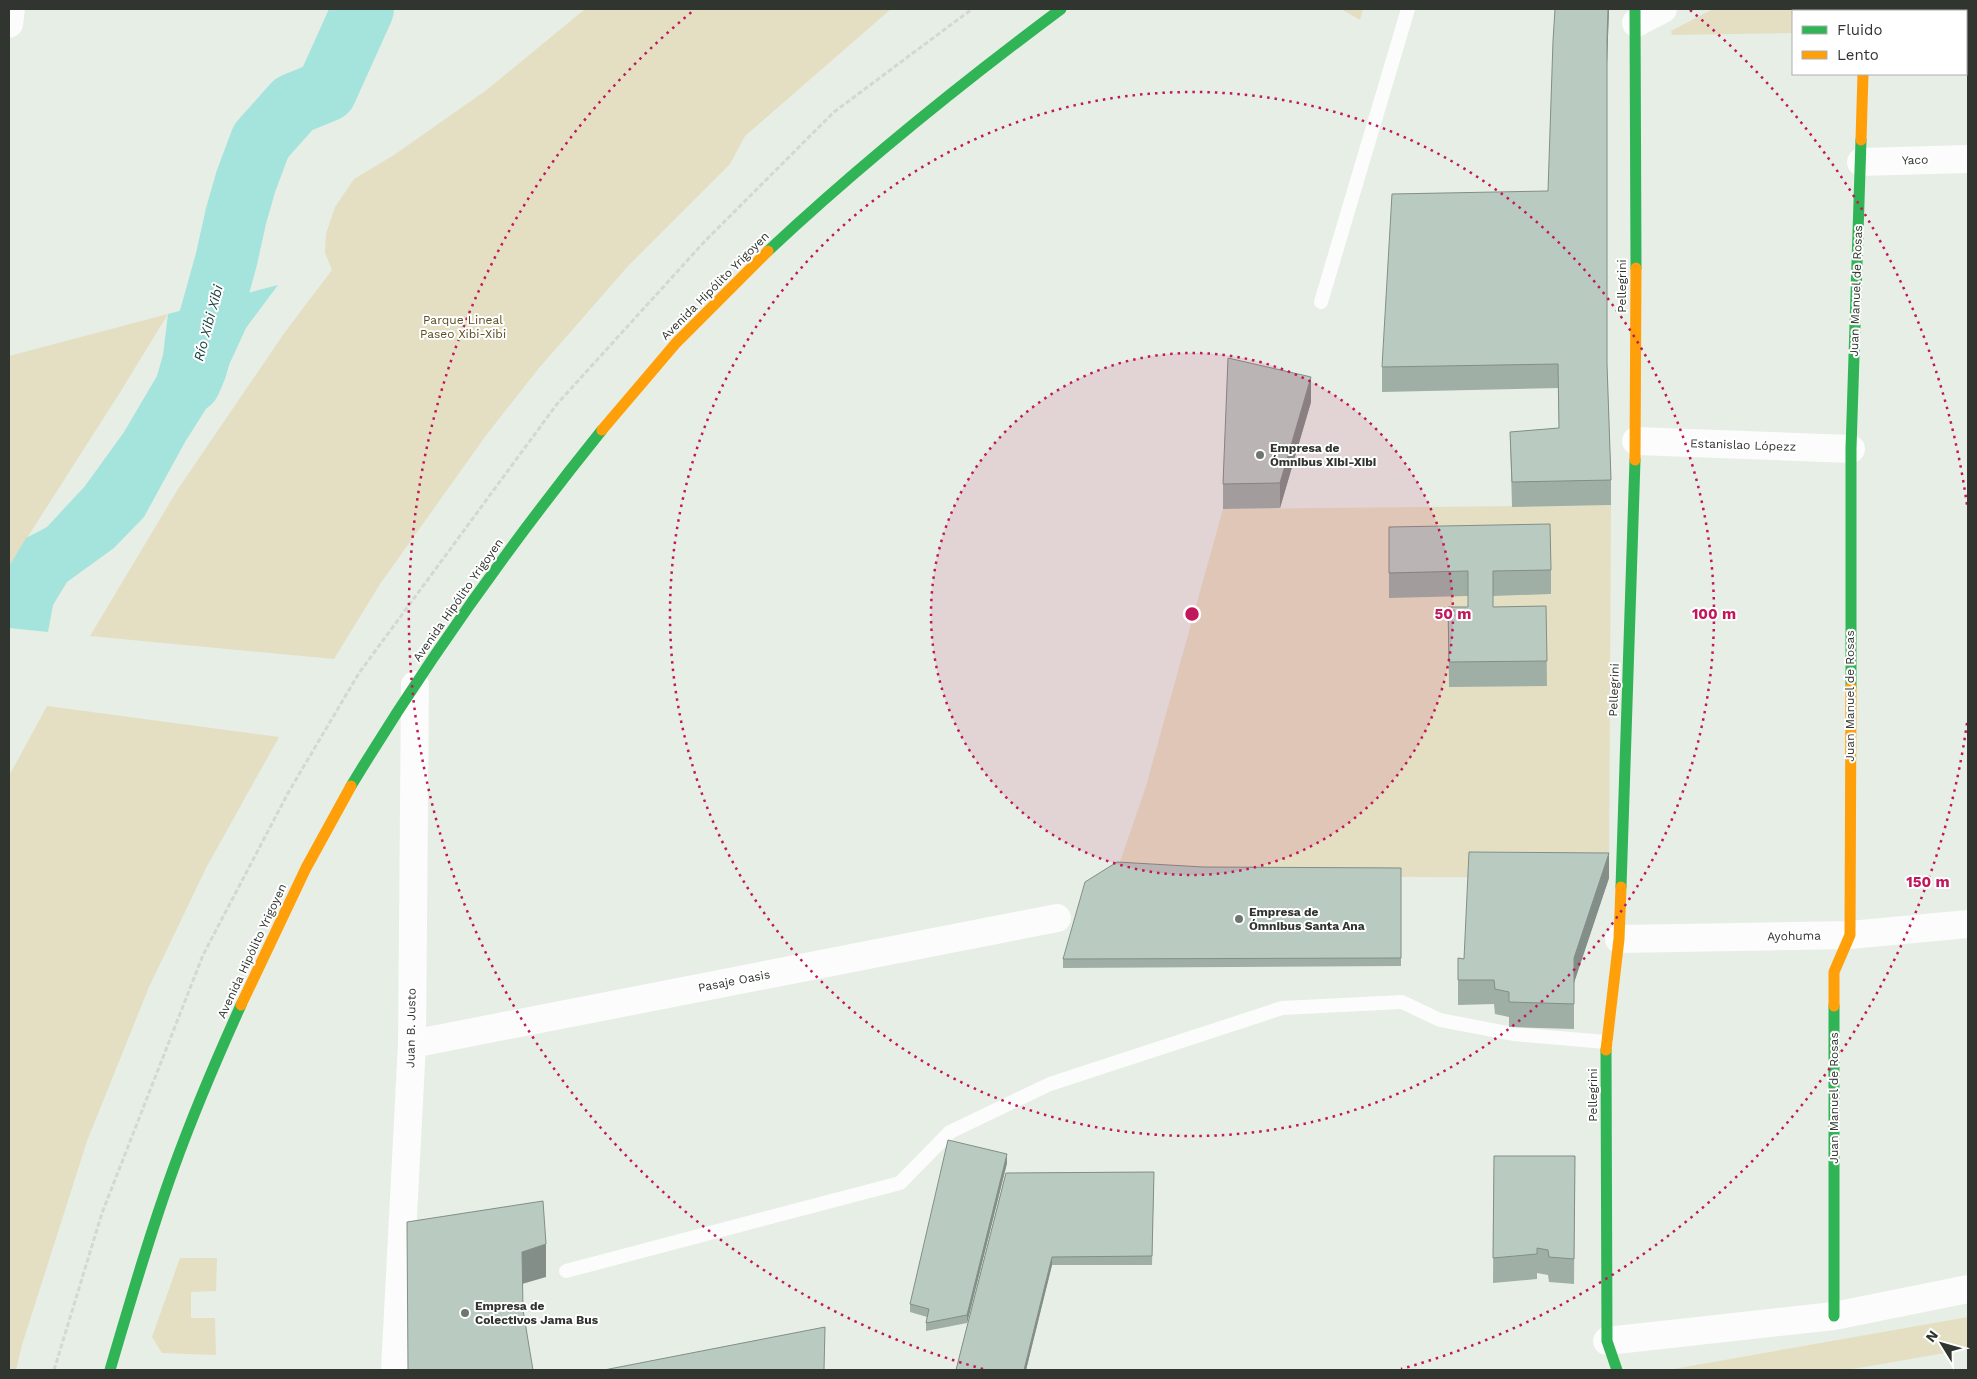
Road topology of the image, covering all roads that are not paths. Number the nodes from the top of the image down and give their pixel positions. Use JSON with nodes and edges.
{"nodes":[{"id":1,"x":11,"y":9,"type":"edge"},
{"id":2,"x":1061,"y":9,"type":"edge"},
{"id":3,"x":1408,"y":9,"type":"edge"},
{"id":4,"x":1663,"y":9,"type":"edge"},
{"id":5,"x":1635,"y":16,"type":"edge"},
{"id":6,"x":9,"y":24,"type":"edge"},
{"id":7,"x":1863,"y":75,"type":"edge"},
{"id":8,"x":1968,"y":159,"type":"edge"},
{"id":9,"x":1861,"y":162,"type":"junction"},
{"id":10,"x":1322,"y":302,"type":"dead end"},
{"id":11,"x":1636,"y":441,"type":"junction"},
{"id":12,"x":1851,"y":449,"type":"junction"},
{"id":13,"x":415,"y":685,"type":"junction"},
{"id":14,"x":1057,"y":918,"type":"dead end"},
{"id":15,"x":1968,"y":924,"type":"edge"},
{"id":16,"x":1850,"y":936,"type":"junction"},
{"id":17,"x":1619,"y":939,"type":"junction"},
{"id":18,"x":1606,"y":1042,"type":"junction"},
{"id":19,"x":412,"y":1044,"type":"junction"},
{"id":20,"x":566,"y":1271,"type":"dead end"},
{"id":21,"x":1968,"y":1290,"type":"edge"},
{"id":22,"x":1834,"y":1316,"type":"junction"},
{"id":23,"x":1607,"y":1341,"type":"junction"},
{"id":24,"x":110,"y":1370,"type":"edge"},
{"id":25,"x":396,"y":1370,"type":"edge"},
{"id":26,"x":1617,"y":1370,"type":"edge"}],
"edges":[{"from":1,"to":6,"type":"street"},
{"from":2,"to":13,"type":"street","name":"Avenida Hipólito Yrigoyen"},
{"from":3,"to":10,"type":"lane"},
{"from":4,"to":5,"type":"street"},
{"from":5,"to":11,"type":"street","name":"Pellegrini"},
{"from":7,"to":9,"type":"street","name":"Juan Manuel de Rosas"},
{"from":8,"to":9,"type":"street","name":"Yaco"},
{"from":9,"to":12,"type":"street","name":"Juan Manuel de Rosas"},
{"from":11,"to":12,"type":"street","name":"Estanislao Lópezz"},
{"from":11,"to":17,"type":"street","name":"Pellegrini"},
{"from":12,"to":16,"type":"street","name":"Juan Manuel de Rosas"},
{"from":13,"to":19,"type":"street","name":"Juan B. Justo"},
{"from":13,"to":24,"type":"street","name":"Avenida Hipólito Yrigoyen"},
{"from":14,"to":19,"type":"street","name":"Pasaje Oasis"},
{"from":15,"to":16,"type":"street","name":"Ayohuma"},
{"from":16,"to":17,"type":"street","name":"Ayohuma"},
{"from":16,"to":22,"type":"street","name":"Juan Manuel de Rosas"},
{"from":17,"to":18,"type":"street","name":"Pellegrini"},
{"from":18,"to":20,"type":"lane"},
{"from":18,"to":23,"type":"street","name":"Pellegrini"},
{"from":19,"to":25,"type":"street","name":"Juan B. Justo"},
{"from":21,"to":22,"type":"street"},
{"from":22,"to":23,"type":"street"},
{"from":23,"to":26,"type":"street","name":"Pellegrini"}]}
